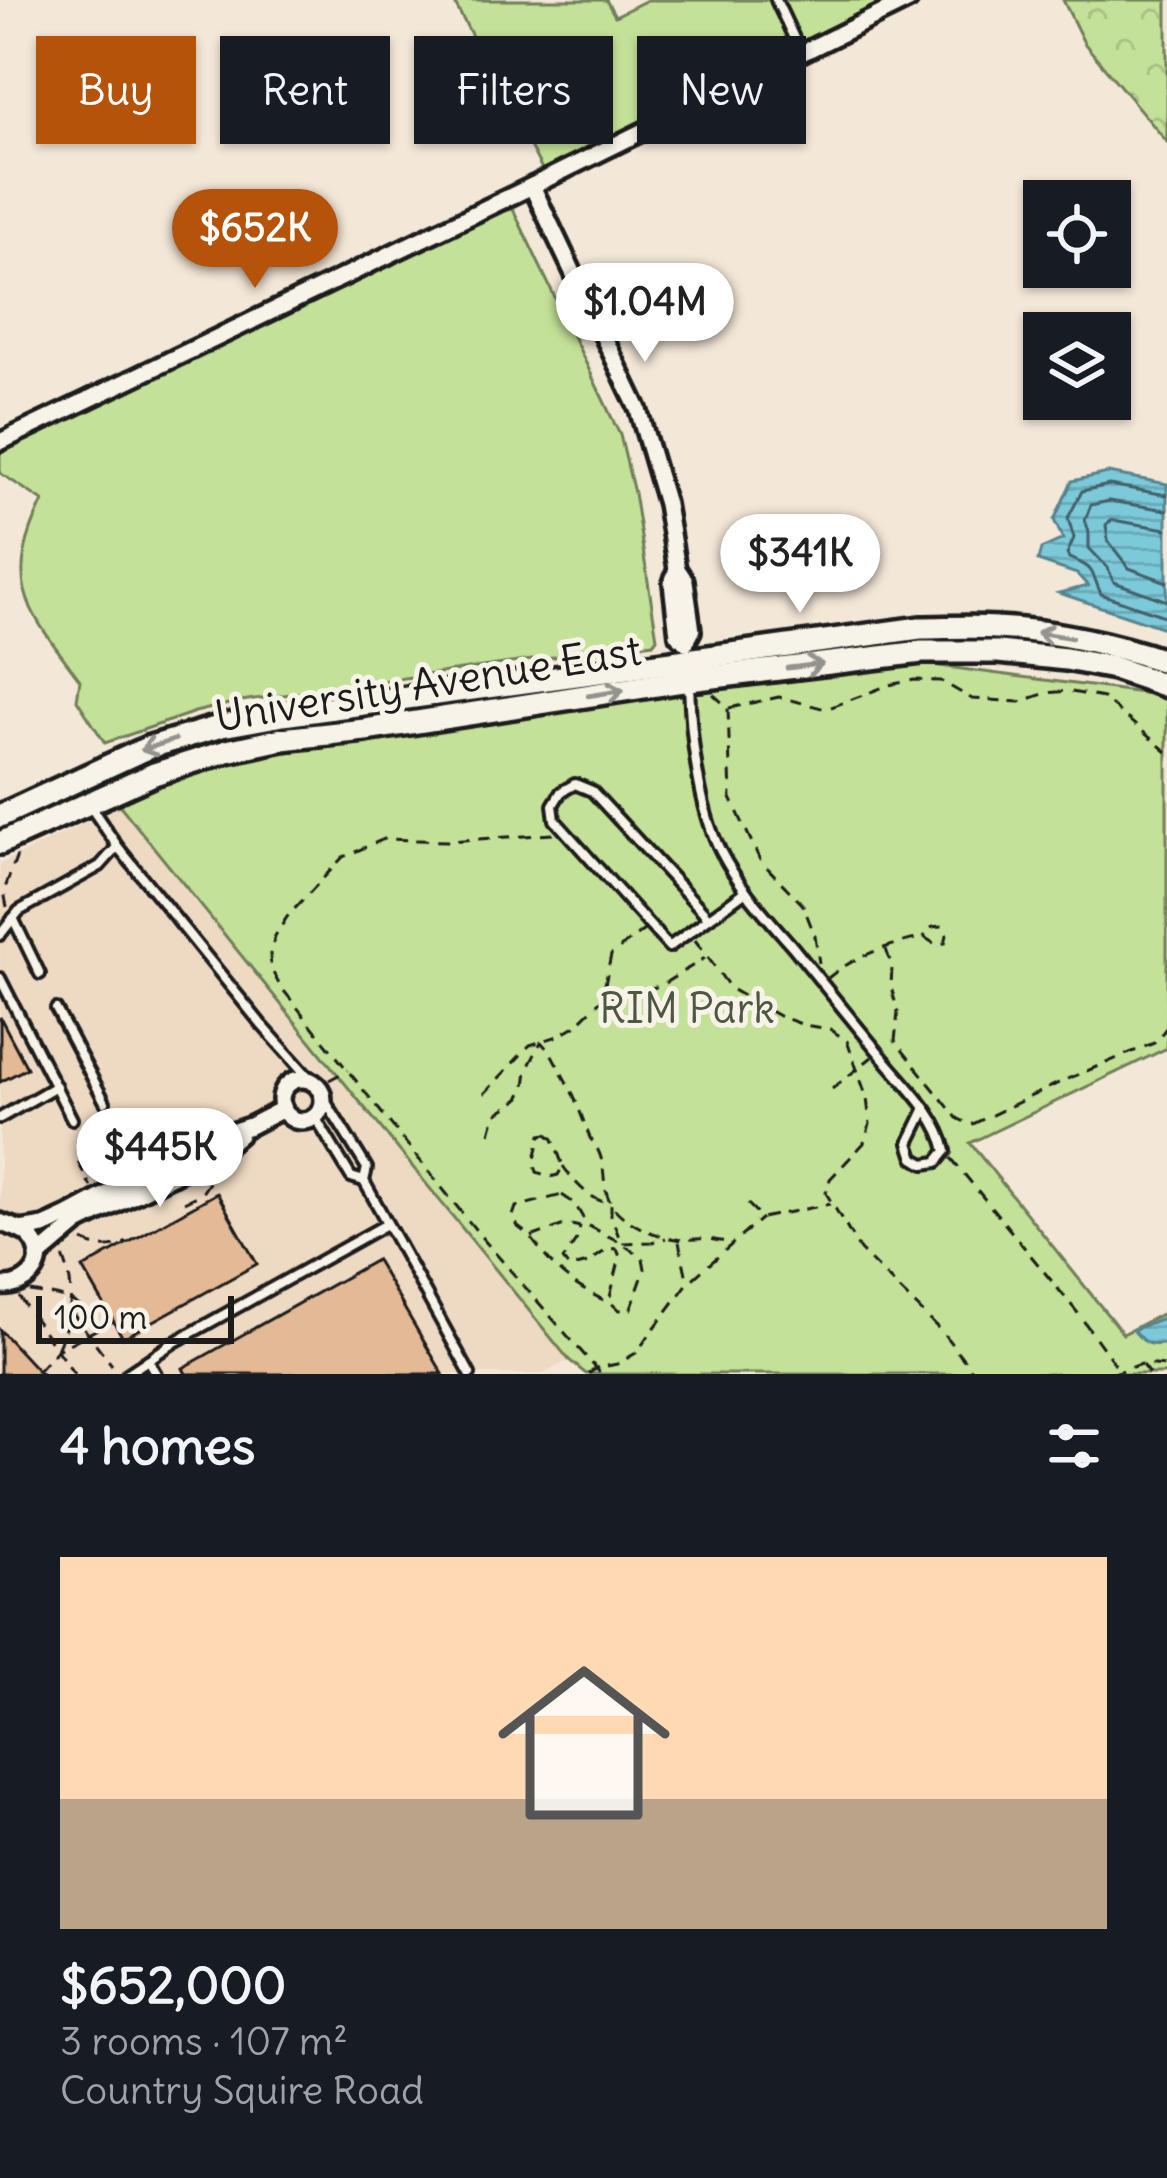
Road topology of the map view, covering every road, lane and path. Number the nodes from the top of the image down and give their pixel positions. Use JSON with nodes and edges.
{"nodes":[{"id":1,"x":776,"y":0,"type":"edge"},
{"id":2,"x":909,"y":0,"type":"edge"},
{"id":3,"x":794,"y":36,"type":"edge"},
{"id":4,"x":806,"y":51,"type":"edge"},
{"id":5,"x":637,"y":134,"type":"edge"},
{"id":6,"x":532,"y":186,"type":"junction"},
{"id":7,"x":0,"y":442,"type":"edge"},
{"id":8,"x":677,"y":569,"type":"dead end"},
{"id":9,"x":1167,"y":662,"type":"edge"},
{"id":10,"x":689,"y":680,"type":"junction"},
{"id":11,"x":1167,"y":686,"type":"edge"},
{"id":12,"x":1167,"y":752,"type":"edge"},
{"id":13,"x":88,"y":803,"type":"junction"},
{"id":14,"x":0,"y":816,"type":"edge"},
{"id":15,"x":567,"y":833,"type":"junction"},
{"id":16,"x":118,"y":847,"type":"junction"},
{"id":17,"x":9,"y":848,"type":"edge"},
{"id":18,"x":746,"y":891,"type":"junction"},
{"id":19,"x":11,"y":916,"type":"junction"},
{"id":20,"x":709,"y":918,"type":"junction"},
{"id":21,"x":650,"y":926,"type":"junction"},
{"id":22,"x":690,"y":934,"type":"junction"},
{"id":23,"x":0,"y":935,"type":"edge"},
{"id":24,"x":924,"y":937,"type":"dead end"},
{"id":25,"x":886,"y":947,"type":"junction"},
{"id":26,"x":706,"y":957,"type":"junction"},
{"id":27,"x":40,"y":974,"type":"dead end"},
{"id":28,"x":0,"y":978,"type":"edge"},
{"id":29,"x":823,"y":983,"type":"junction"},
{"id":30,"x":602,"y":999,"type":"junction"},
{"id":31,"x":56,"y":1009,"type":"dead end"},
{"id":32,"x":1167,"y":1028,"type":"edge"},
{"id":33,"x":541,"y":1042,"type":"junction"},
{"id":34,"x":877,"y":1051,"type":"junction"},
{"id":35,"x":348,"y":1070,"type":"junction"},
{"id":36,"x":857,"y":1071,"type":"junction"},
{"id":37,"x":311,"y":1080,"type":"junction"},
{"id":38,"x":329,"y":1080,"type":"dead end"},
{"id":39,"x":56,"y":1086,"type":"junction"},
{"id":40,"x":832,"y":1089,"type":"dead end"},
{"id":41,"x":484,"y":1094,"type":"dead end"},
{"id":42,"x":324,"y":1099,"type":"junction"},
{"id":43,"x":105,"y":1102,"type":"dead end"},
{"id":44,"x":283,"y":1109,"type":"junction"},
{"id":45,"x":925,"y":1110,"type":"junction"},
{"id":46,"x":315,"y":1117,"type":"junction"},
{"id":47,"x":0,"y":1118,"type":"edge"},
{"id":48,"x":72,"y":1119,"type":"dead end"},
{"id":49,"x":250,"y":1126,"type":"junction"},
{"id":50,"x":490,"y":1133,"type":"dead end"},
{"id":51,"x":946,"y":1151,"type":"junction"},
{"id":52,"x":77,"y":1162,"type":"dead end"},
{"id":53,"x":216,"y":1164,"type":"dead end"},
{"id":54,"x":562,"y":1166,"type":"junction"},
{"id":55,"x":567,"y":1175,"type":"junction"},
{"id":56,"x":550,"y":1177,"type":"junction"},
{"id":57,"x":364,"y":1181,"type":"junction"},
{"id":58,"x":92,"y":1189,"type":"dead end"},
{"id":59,"x":184,"y":1202,"type":"dead end"},
{"id":60,"x":832,"y":1203,"type":"junction"},
{"id":61,"x":611,"y":1204,"type":"junction"},
{"id":62,"x":748,"y":1204,"type":"dead end"},
{"id":63,"x":762,"y":1218,"type":"junction"},
{"id":64,"x":584,"y":1221,"type":"junction"},
{"id":65,"x":386,"y":1225,"type":"junction"},
{"id":66,"x":579,"y":1226,"type":"junction"},
{"id":67,"x":8,"y":1227,"type":"edge"},
{"id":68,"x":76,"y":1237,"type":"dead end"},
{"id":69,"x":531,"y":1237,"type":"junction"},
{"id":70,"x":668,"y":1238,"type":"junction"},
{"id":71,"x":678,"y":1240,"type":"junction"},
{"id":72,"x":128,"y":1242,"type":"dead end"},
{"id":73,"x":621,"y":1243,"type":"junction"},
{"id":74,"x":733,"y":1244,"type":"junction"},
{"id":75,"x":617,"y":1249,"type":"junction"},
{"id":76,"x":61,"y":1251,"type":"dead end"},
{"id":77,"x":38,"y":1257,"type":"junction"},
{"id":78,"x":565,"y":1267,"type":"junction"},
{"id":79,"x":559,"y":1274,"type":"junction"},
{"id":80,"x":688,"y":1283,"type":"junction"},
{"id":81,"x":0,"y":1286,"type":"edge"},
{"id":82,"x":28,"y":1291,"type":"dead end"},
{"id":83,"x":18,"y":1295,"type":"dead end"},
{"id":84,"x":72,"y":1300,"type":"junction"},
{"id":85,"x":610,"y":1303,"type":"junction"},
{"id":86,"x":70,"y":1310,"type":"junction"},
{"id":87,"x":113,"y":1321,"type":"dead end"},
{"id":88,"x":100,"y":1328,"type":"junction"},
{"id":89,"x":88,"y":1334,"type":"junction"},
{"id":90,"x":57,"y":1350,"type":"junction"},
{"id":91,"x":148,"y":1360,"type":"junction"},
{"id":92,"x":1141,"y":1364,"type":"junction"},
{"id":93,"x":112,"y":1365,"type":"dead end"},
{"id":94,"x":1167,"y":1366,"type":"edge"},
{"id":95,"x":972,"y":1367,"type":"junction"},
{"id":96,"x":1118,"y":1370,"type":"junction"},
{"id":97,"x":38,"y":1371,"type":"dead end"},
{"id":98,"x":599,"y":1371,"type":"edge"},
{"id":99,"x":74,"y":1374,"type":"edge"},
{"id":100,"x":127,"y":1374,"type":"edge"},
{"id":101,"x":156,"y":1374,"type":"edge"},
{"id":102,"x":470,"y":1374,"type":"edge"},
{"id":103,"x":588,"y":1374,"type":"edge"},
{"id":104,"x":964,"y":1374,"type":"edge"},
{"id":105,"x":973,"y":1374,"type":"edge"},
{"id":106,"x":1111,"y":1374,"type":"edge"},
{"id":107,"x":1149,"y":1374,"type":"edge"}],
"edges":[{"from":1,"to":3,"type":"lane"},
{"from":2,"to":4,"type":"street"},
{"from":5,"to":6,"type":"street"},
{"from":6,"to":7,"type":"street"},
{"from":6,"to":8,"type":"street"},
{"from":9,"to":14,"type":"main road","name":"University Avenue East","one_way":true},
{"from":10,"to":11,"type":"main road","name":"University Avenue East","one_way":true},
{"from":13,"to":10,"type":"main road","name":"University Avenue East","one_way":true},
{"from":10,"to":18,"type":"lane"},
{"from":12,"to":29,"type":"path"},
{"from":13,"to":16,"type":"lane"},
{"from":13,"to":17,"type":"main road","name":"University Avenue East"},
{"from":15,"to":20,"type":"lane"},
{"from":15,"to":21,"type":"lane"},
{"from":15,"to":35,"type":"path"},
{"from":16,"to":19,"type":"lane"},
{"from":16,"to":37,"type":"lane"},
{"from":17,"to":19,"type":"path"},
{"from":18,"to":20,"type":"lane"},
{"from":18,"to":29,"type":"lane"},
{"from":19,"to":23,"type":"lane"},
{"from":19,"to":27,"type":"lane"},
{"from":20,"to":22,"type":"lane"},
{"from":21,"to":22,"type":"lane"},
{"from":21,"to":30,"type":"path"},
{"from":22,"to":26,"type":"path"},
{"from":24,"to":25,"type":"path"},
{"from":25,"to":29,"type":"path"},
{"from":25,"to":32,"type":"path"},
{"from":26,"to":30,"type":"path"},
{"from":26,"to":36,"type":"path"},
{"from":28,"to":39,"type":"lane"},
{"from":29,"to":34,"type":"lane"},
{"from":30,"to":33,"type":"path"},
{"from":31,"to":43,"type":"lane"},
{"from":33,"to":41,"type":"path"},
{"from":33,"to":50,"type":"path"},
{"from":33,"to":61,"type":"path"},
{"from":34,"to":36,"type":"path"},
{"from":34,"to":45,"type":"lane"},
{"from":35,"to":38,"type":"path"},
{"from":35,"to":98,"type":"path"},
{"from":36,"to":40,"type":"path"},
{"from":36,"to":60,"type":"path"},
{"from":37,"to":42,"type":"street"},
{"from":37,"to":44,"type":"street"},
{"from":39,"to":47,"type":"lane"},
{"from":39,"to":48,"type":"lane"},
{"from":42,"to":46,"type":"street"},
{"from":42,"to":57,"type":"lane"},
{"from":44,"to":46,"type":"street"},
{"from":44,"to":49,"type":"street"},
{"from":45,"to":51,"type":"lane"},
{"from":45,"to":51,"type":"lane"},
{"from":46,"to":57,"type":"lane"},
{"from":49,"to":67,"type":"street"},
{"from":49,"to":77,"type":"street"},
{"from":51,"to":96,"type":"path"},
{"from":52,"to":58,"type":"path"},
{"from":53,"to":59,"type":"path"},
{"from":54,"to":55,"type":"path"},
{"from":54,"to":56,"type":"path"},
{"from":54,"to":56,"type":"path"},
{"from":55,"to":56,"type":"path"},
{"from":55,"to":61,"type":"path"},
{"from":57,"to":65,"type":"lane"},
{"from":60,"to":63,"type":"path"},
{"from":60,"to":95,"type":"path"},
{"from":61,"to":70,"type":"path"},
{"from":61,"to":73,"type":"path"},
{"from":62,"to":63,"type":"path"},
{"from":63,"to":74,"type":"path"},
{"from":64,"to":66,"type":"path"},
{"from":64,"to":69,"type":"path"},
{"from":64,"to":73,"type":"path"},
{"from":65,"to":91,"type":"lane"},
{"from":65,"to":102,"type":"lane"},
{"from":66,"to":69,"type":"path"},
{"from":66,"to":78,"type":"path"},
{"from":67,"to":77,"type":"street"},
{"from":68,"to":72,"type":"path"},
{"from":69,"to":79,"type":"path"},
{"from":70,"to":71,"type":"path"},
{"from":70,"to":73,"type":"path"},
{"from":71,"to":74,"type":"path"},
{"from":71,"to":80,"type":"path"},
{"from":73,"to":75,"type":"path"},
{"from":73,"to":85,"type":"path"},
{"from":74,"to":80,"type":"path"},
{"from":75,"to":78,"type":"path"},
{"from":75,"to":85,"type":"path"},
{"from":76,"to":84,"type":"path"},
{"from":77,"to":81,"type":"street"},
{"from":78,"to":79,"type":"path"},
{"from":79,"to":85,"type":"path"},
{"from":80,"to":98,"type":"path"},
{"from":82,"to":84,"type":"path"},
{"from":83,"to":90,"type":"path"},
{"from":84,"to":86,"type":"path"},
{"from":84,"to":88,"type":"path"},
{"from":86,"to":89,"type":"path"},
{"from":86,"to":90,"type":"path"},
{"from":87,"to":88,"type":"path"},
{"from":88,"to":89,"type":"path"},
{"from":89,"to":90,"type":"path"},
{"from":89,"to":93,"type":"path"},
{"from":90,"to":97,"type":"path"},
{"from":90,"to":99,"type":"path"},
{"from":91,"to":100,"type":"lane"},
{"from":91,"to":101,"type":"lane"},
{"from":92,"to":94,"type":"path"},
{"from":92,"to":96,"type":"path"},
{"from":92,"to":107,"type":"path"},
{"from":95,"to":104,"type":"path"},
{"from":95,"to":105,"type":"path"},
{"from":96,"to":106,"type":"path"},
{"from":98,"to":103,"type":"path"}]}
